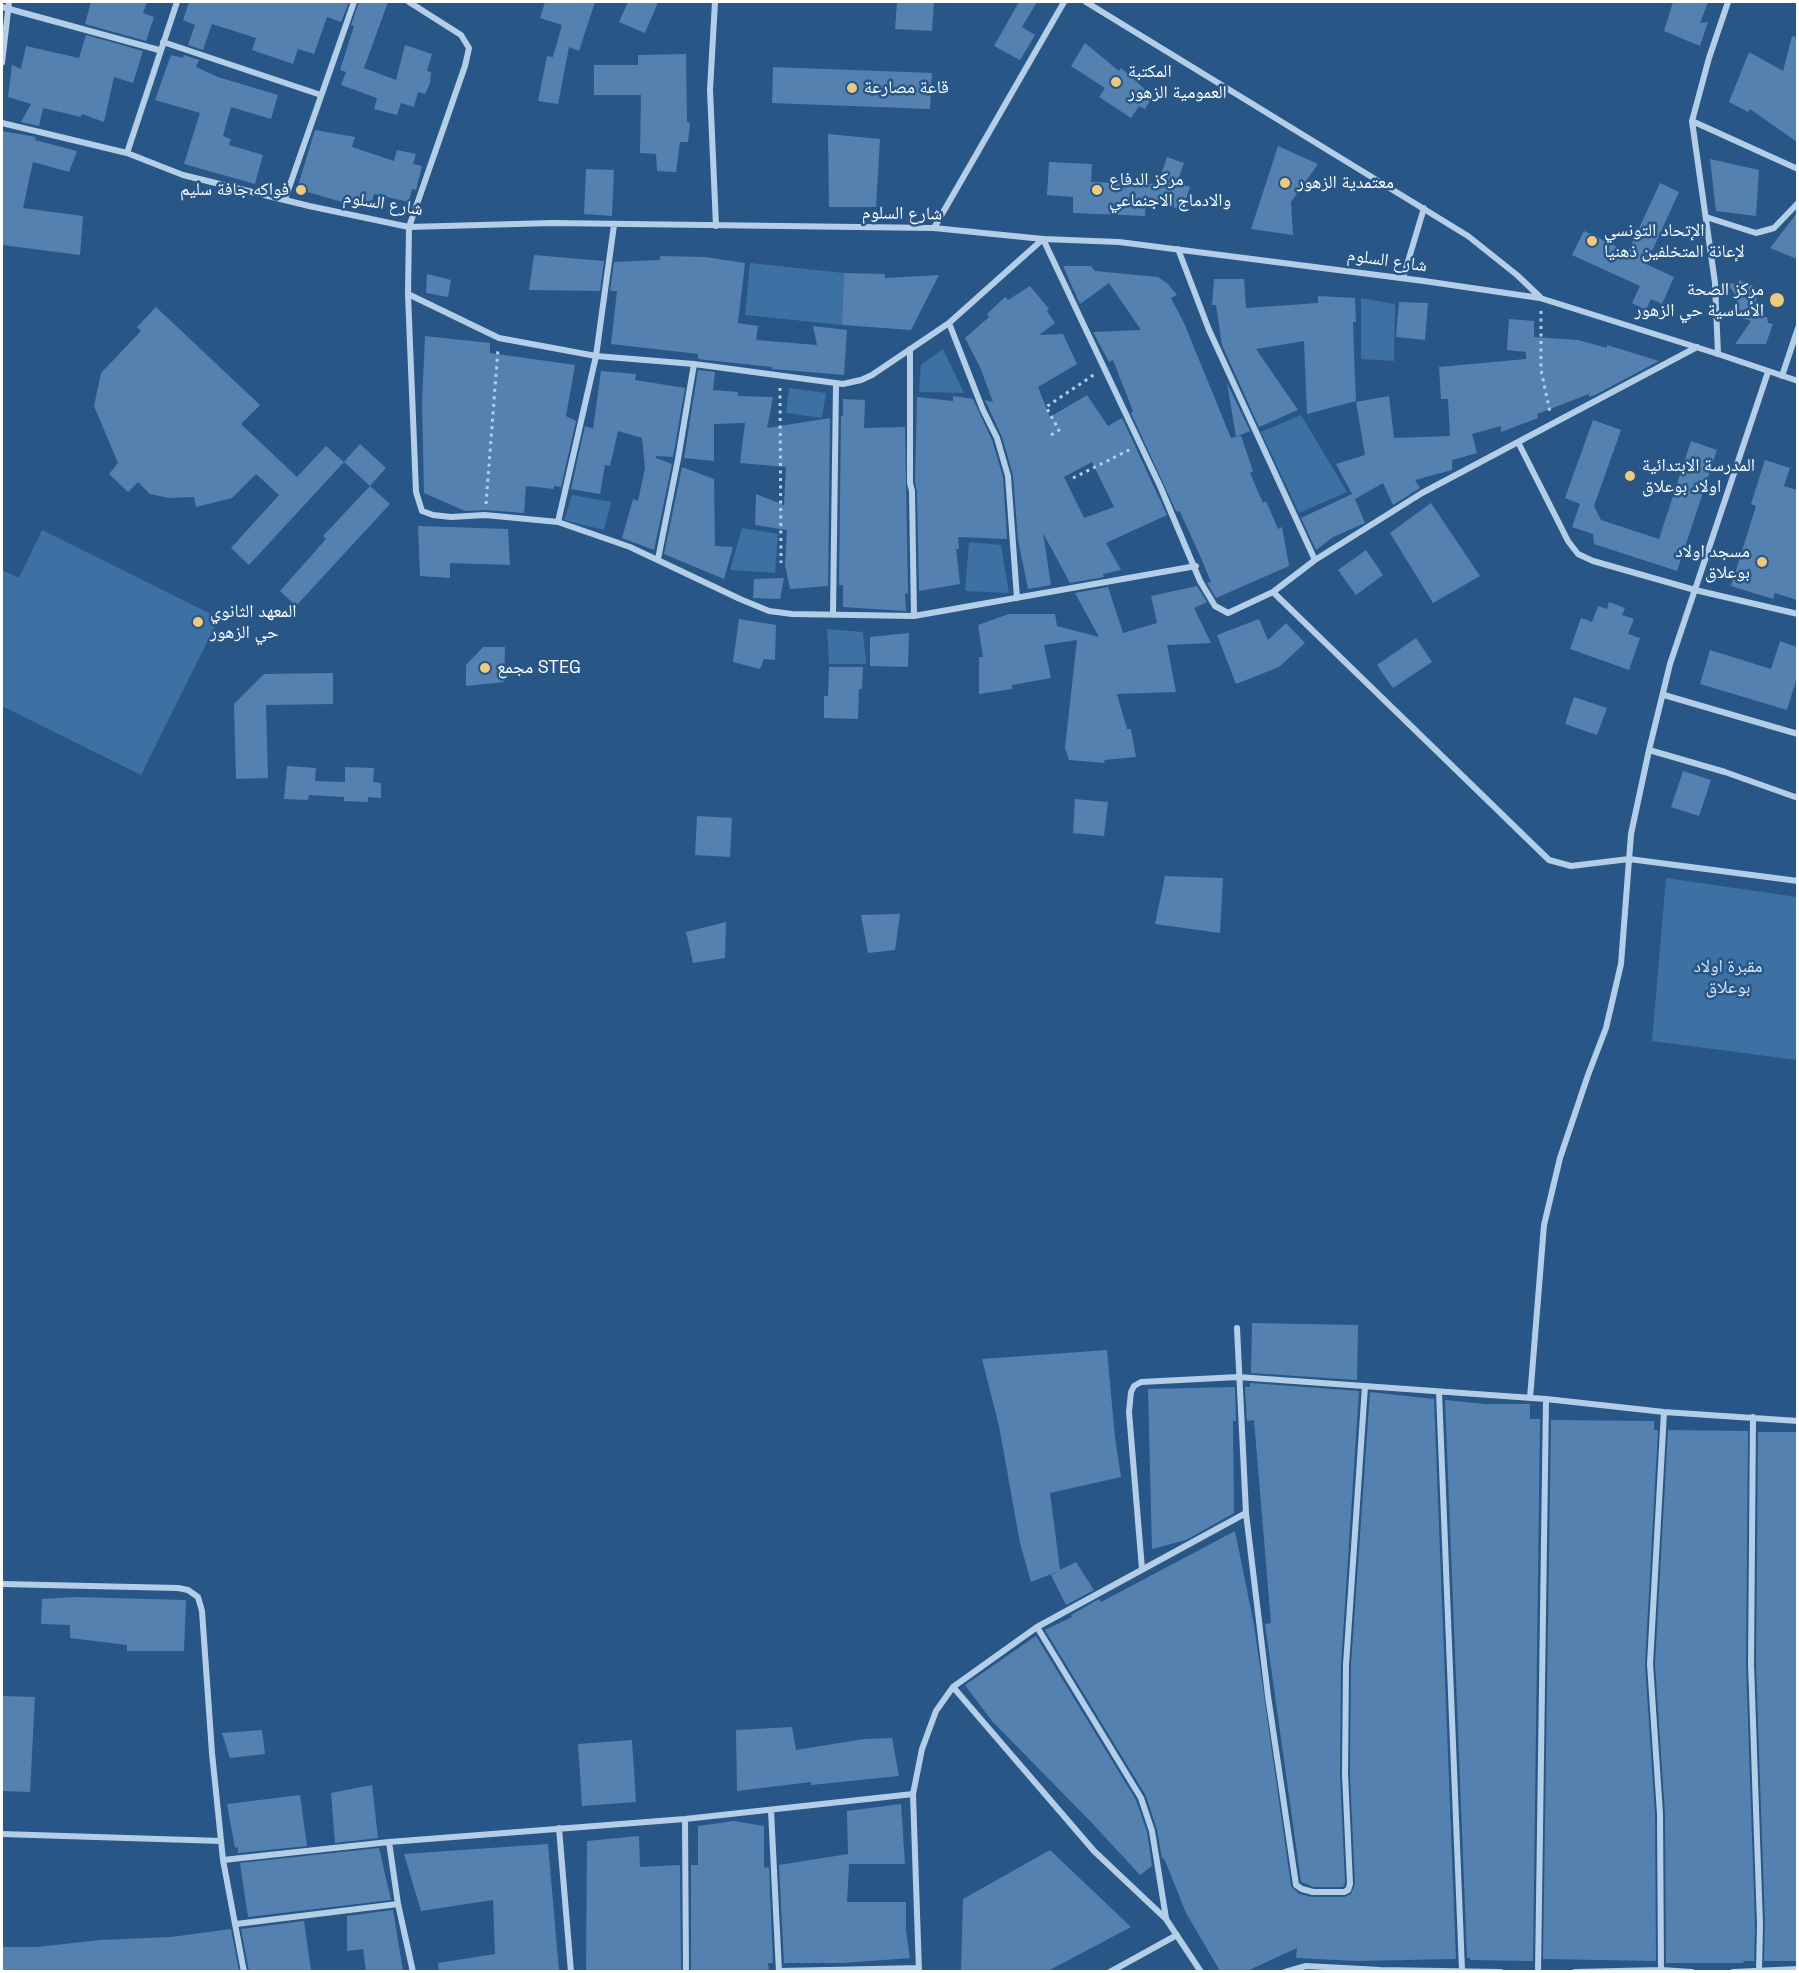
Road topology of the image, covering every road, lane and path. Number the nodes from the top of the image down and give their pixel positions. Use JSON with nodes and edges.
{"nodes":[{"id":1,"x":177,"y":2,"type":"edge"},
{"id":2,"x":354,"y":2,"type":"edge"},
{"id":3,"x":409,"y":2,"type":"edge"},
{"id":4,"x":715,"y":2,"type":"edge"},
{"id":5,"x":1064,"y":2,"type":"edge"},
{"id":6,"x":1086,"y":2,"type":"edge"},
{"id":7,"x":1728,"y":2,"type":"edge"},
{"id":8,"x":6,"y":6,"type":"edge"},
{"id":9,"x":163,"y":42,"type":"junction"},
{"id":10,"x":159,"y":50,"type":"junction"},
{"id":11,"x":2,"y":63,"type":"edge"},
{"id":12,"x":321,"y":95,"type":"junction"},
{"id":13,"x":1692,"y":121,"type":"junction"},
{"id":14,"x":2,"y":123,"type":"edge"},
{"id":15,"x":128,"y":153,"type":"junction"},
{"id":16,"x":1797,"y":169,"type":"edge"},
{"id":17,"x":285,"y":199,"type":"junction"},
{"id":18,"x":1797,"y":203,"type":"edge"},
{"id":19,"x":1424,"y":208,"type":"junction"},
{"id":20,"x":1706,"y":217,"type":"junction"},
{"id":21,"x":614,"y":225,"type":"junction"},
{"id":22,"x":716,"y":226,"type":"junction"},
{"id":23,"x":409,"y":227,"type":"junction"},
{"id":24,"x":934,"y":228,"type":"junction"},
{"id":25,"x":1043,"y":239,"type":"junction"},
{"id":26,"x":1178,"y":249,"type":"junction"},
{"id":27,"x":1403,"y":278,"type":"junction"},
{"id":28,"x":408,"y":294,"type":"junction"},
{"id":29,"x":1540,"y":298,"type":"junction"},
{"id":30,"x":949,"y":323,"type":"junction"},
{"id":31,"x":1797,"y":328,"type":"edge"},
{"id":32,"x":499,"y":338,"type":"junction"},
{"id":33,"x":1697,"y":347,"type":"junction"},
{"id":34,"x":910,"y":349,"type":"junction"},
{"id":35,"x":1718,"y":354,"type":"junction"},
{"id":36,"x":596,"y":356,"type":"junction"},
{"id":37,"x":694,"y":364,"type":"junction"},
{"id":38,"x":1104,"y":367,"type":"junction"},
{"id":39,"x":1768,"y":372,"type":"junction"},
{"id":40,"x":780,"y":376,"type":"junction"},
{"id":41,"x":1782,"y":376,"type":"junction"},
{"id":42,"x":1797,"y":381,"type":"edge"},
{"id":43,"x":836,"y":384,"type":"junction"},
{"id":44,"x":1553,"y":424,"type":"junction"},
{"id":45,"x":1051,"y":435,"type":"dead end"},
{"id":46,"x":1518,"y":442,"type":"junction"},
{"id":47,"x":1140,"y":444,"type":"junction"},
{"id":48,"x":1073,"y":478,"type":"dead end"},
{"id":49,"x":485,"y":515,"type":"junction"},
{"id":50,"x":558,"y":522,"type":"junction"},
{"id":51,"x":658,"y":559,"type":"junction"},
{"id":52,"x":1315,"y":560,"type":"junction"},
{"id":53,"x":781,"y":563,"type":"dead end"},
{"id":54,"x":1196,"y":566,"type":"junction"},
{"id":55,"x":1695,"y":590,"type":"junction"},
{"id":56,"x":1273,"y":592,"type":"junction"},
{"id":57,"x":1017,"y":598,"type":"junction"},
{"id":58,"x":1797,"y":614,"type":"edge"},
{"id":59,"x":833,"y":615,"type":"junction"},
{"id":60,"x":914,"y":616,"type":"junction"},
{"id":61,"x":1664,"y":695,"type":"junction"},
{"id":62,"x":1797,"y":734,"type":"edge"},
{"id":63,"x":1649,"y":750,"type":"junction"},
{"id":64,"x":1797,"y":798,"type":"edge"},
{"id":65,"x":1629,"y":859,"type":"junction"},
{"id":66,"x":1797,"y":881,"type":"edge"},
{"id":67,"x":1237,"y":1328,"type":"dead end"},
{"id":68,"x":1239,"y":1377,"type":"junction"},
{"id":69,"x":1365,"y":1386,"type":"junction"},
{"id":70,"x":1439,"y":1392,"type":"junction"},
{"id":71,"x":1530,"y":1398,"type":"junction"},
{"id":72,"x":1546,"y":1399,"type":"junction"},
{"id":73,"x":1664,"y":1412,"type":"junction"},
{"id":74,"x":1753,"y":1417,"type":"junction"},
{"id":75,"x":1797,"y":1421,"type":"edge"},
{"id":76,"x":1245,"y":1513,"type":"junction"},
{"id":77,"x":1142,"y":1569,"type":"junction"},
{"id":78,"x":2,"y":1584,"type":"edge"},
{"id":79,"x":1037,"y":1626,"type":"junction"},
{"id":80,"x":953,"y":1687,"type":"junction"},
{"id":81,"x":913,"y":1794,"type":"junction"},
{"id":82,"x":771,"y":1810,"type":"junction"},
{"id":83,"x":685,"y":1819,"type":"junction"},
{"id":84,"x":559,"y":1828,"type":"junction"},
{"id":85,"x":2,"y":1834,"type":"edge"},
{"id":86,"x":221,"y":1841,"type":"junction"},
{"id":87,"x":388,"y":1842,"type":"junction"},
{"id":88,"x":223,"y":1860,"type":"junction"},
{"id":89,"x":398,"y":1904,"type":"junction"},
{"id":90,"x":1166,"y":1919,"type":"junction"},
{"id":91,"x":236,"y":1924,"type":"junction"},
{"id":92,"x":1177,"y":1935,"type":"junction"},
{"id":93,"x":919,"y":1970,"type":"edge"},
{"id":94,"x":1321,"y":1970,"type":"edge"},
{"id":95,"x":1462,"y":1970,"type":"junction"},
{"id":96,"x":1661,"y":1970,"type":"junction"},
{"id":97,"x":1759,"y":1970,"type":"junction"},
{"id":98,"x":1797,"y":1970,"type":"edge"},
{"id":99,"x":244,"y":1971,"type":"edge"},
{"id":100,"x":413,"y":1971,"type":"edge"},
{"id":101,"x":571,"y":1971,"type":"edge"},
{"id":102,"x":686,"y":1971,"type":"edge"},
{"id":103,"x":779,"y":1971,"type":"edge"},
{"id":104,"x":1110,"y":1971,"type":"edge"},
{"id":105,"x":1201,"y":1971,"type":"edge"},
{"id":106,"x":1285,"y":1971,"type":"edge"},
{"id":107,"x":1380,"y":1971,"type":"edge"},
{"id":108,"x":1501,"y":1971,"type":"edge"},
{"id":109,"x":1539,"y":1971,"type":"edge"},
{"id":110,"x":1575,"y":1971,"type":"edge"},
{"id":111,"x":1692,"y":1971,"type":"edge"},
{"id":112,"x":1733,"y":1971,"type":"edge"}],
"edges":[{"from":1,"to":9,"type":"street"},
{"from":2,"to":12,"type":"street"},
{"from":3,"to":23,"type":"street"},
{"from":4,"to":22,"type":"street"},
{"from":5,"to":24,"type":"street"},
{"from":6,"to":19,"type":"street"},
{"from":7,"to":13,"type":"street"},
{"from":8,"to":10,"type":"street"},
{"from":8,"to":11,"type":"street"},
{"from":9,"to":10,"type":"street"},
{"from":9,"to":12,"type":"street"},
{"from":10,"to":15,"type":"street"},
{"from":12,"to":17,"type":"street"},
{"from":13,"to":16,"type":"street"},
{"from":13,"to":20,"type":"street"},
{"from":14,"to":15,"type":"street","name":"شارع السلوم"},
{"from":15,"to":17,"type":"street","name":"شارع السلوم"},
{"from":17,"to":23,"type":"street","name":"شارع السلوم"},
{"from":18,"to":20,"type":"street"},
{"from":19,"to":27,"type":"street"},
{"from":19,"to":29,"type":"street"},
{"from":20,"to":35,"type":"street"},
{"from":21,"to":22,"type":"street","name":"شارع السلوم"},
{"from":21,"to":23,"type":"street","name":"شارع السلوم"},
{"from":21,"to":36,"type":"street"},
{"from":22,"to":24,"type":"street","name":"شارع السلوم"},
{"from":23,"to":28,"type":"street"},
{"from":24,"to":25,"type":"street","name":"شارع السلوم"},
{"from":25,"to":26,"type":"street","name":"شارع السلوم"},
{"from":25,"to":30,"type":"street"},
{"from":25,"to":38,"type":"street"},
{"from":26,"to":27,"type":"street","name":"شارع السلوم"},
{"from":26,"to":52,"type":"street"},
{"from":27,"to":29,"type":"street","name":"شارع السلوم"},
{"from":28,"to":32,"type":"street"},
{"from":28,"to":49,"type":"street"},
{"from":29,"to":33,"type":"street","name":"شارع السلوم"},
{"from":29,"to":44,"type":"path"},
{"from":30,"to":34,"type":"street"},
{"from":30,"to":57,"type":"street"},
{"from":31,"to":41,"type":"street"},
{"from":32,"to":36,"type":"street"},
{"from":32,"to":49,"type":"path"},
{"from":33,"to":35,"type":"street","name":"شارع السلوم"},
{"from":33,"to":44,"type":"street"},
{"from":34,"to":43,"type":"street"},
{"from":34,"to":60,"type":"street"},
{"from":35,"to":39,"type":"street","name":"شارع السلوم"},
{"from":36,"to":37,"type":"street"},
{"from":36,"to":50,"type":"street"},
{"from":37,"to":40,"type":"street"},
{"from":37,"to":51,"type":"street"},
{"from":38,"to":45,"type":"path"},
{"from":38,"to":47,"type":"street"},
{"from":39,"to":41,"type":"street","name":"شارع السلوم"},
{"from":39,"to":55,"type":"street"},
{"from":40,"to":43,"type":"street"},
{"from":40,"to":53,"type":"path"},
{"from":41,"to":42,"type":"street","name":"شارع السلوم"},
{"from":43,"to":59,"type":"street"},
{"from":44,"to":46,"type":"street"},
{"from":46,"to":52,"type":"street"},
{"from":46,"to":55,"type":"street"},
{"from":47,"to":48,"type":"path"},
{"from":47,"to":54,"type":"street"},
{"from":49,"to":50,"type":"street"},
{"from":50,"to":51,"type":"street"},
{"from":51,"to":59,"type":"street"},
{"from":52,"to":56,"type":"street"},
{"from":54,"to":56,"type":"street"},
{"from":54,"to":57,"type":"street"},
{"from":55,"to":58,"type":"street"},
{"from":55,"to":61,"type":"street"},
{"from":56,"to":65,"type":"street"},
{"from":57,"to":60,"type":"street"},
{"from":59,"to":60,"type":"street"},
{"from":61,"to":62,"type":"street"},
{"from":61,"to":63,"type":"street"},
{"from":63,"to":64,"type":"street"},
{"from":63,"to":65,"type":"street"},
{"from":65,"to":66,"type":"street"},
{"from":65,"to":71,"type":"street"},
{"from":67,"to":68,"type":"street"},
{"from":68,"to":69,"type":"street"},
{"from":68,"to":76,"type":"street"},
{"from":68,"to":77,"type":"street"},
{"from":69,"to":70,"type":"street"},
{"from":69,"to":76,"type":"street"},
{"from":70,"to":71,"type":"street"},
{"from":70,"to":95,"type":"street"},
{"from":71,"to":72,"type":"street"},
{"from":72,"to":73,"type":"street"},
{"from":72,"to":109,"type":"street"},
{"from":73,"to":74,"type":"street"},
{"from":73,"to":96,"type":"street"},
{"from":74,"to":75,"type":"street"},
{"from":74,"to":97,"type":"street"},
{"from":76,"to":77,"type":"street"},
{"from":77,"to":79,"type":"street"},
{"from":78,"to":86,"type":"street"},
{"from":79,"to":80,"type":"street"},
{"from":79,"to":90,"type":"street"},
{"from":80,"to":81,"type":"street"},
{"from":80,"to":90,"type":"street"},
{"from":81,"to":82,"type":"street"},
{"from":81,"to":93,"type":"street"},
{"from":82,"to":83,"type":"street"},
{"from":82,"to":103,"type":"street"},
{"from":83,"to":84,"type":"street"},
{"from":83,"to":102,"type":"street"},
{"from":84,"to":87,"type":"street"},
{"from":84,"to":101,"type":"street"},
{"from":85,"to":86,"type":"street"},
{"from":86,"to":88,"type":"street"},
{"from":87,"to":88,"type":"street"},
{"from":87,"to":89,"type":"street"},
{"from":88,"to":91,"type":"street"},
{"from":89,"to":91,"type":"street"},
{"from":89,"to":100,"type":"street"},
{"from":90,"to":92,"type":"street"},
{"from":91,"to":99,"type":"street"},
{"from":92,"to":104,"type":"street"},
{"from":92,"to":105,"type":"street"},
{"from":93,"to":103,"type":"street"},
{"from":94,"to":106,"type":"street"},
{"from":94,"to":107,"type":"street"},
{"from":95,"to":107,"type":"street"},
{"from":95,"to":108,"type":"street"},
{"from":96,"to":110,"type":"street"},
{"from":96,"to":111,"type":"street"},
{"from":97,"to":98,"type":"street"},
{"from":97,"to":112,"type":"street"}]}
